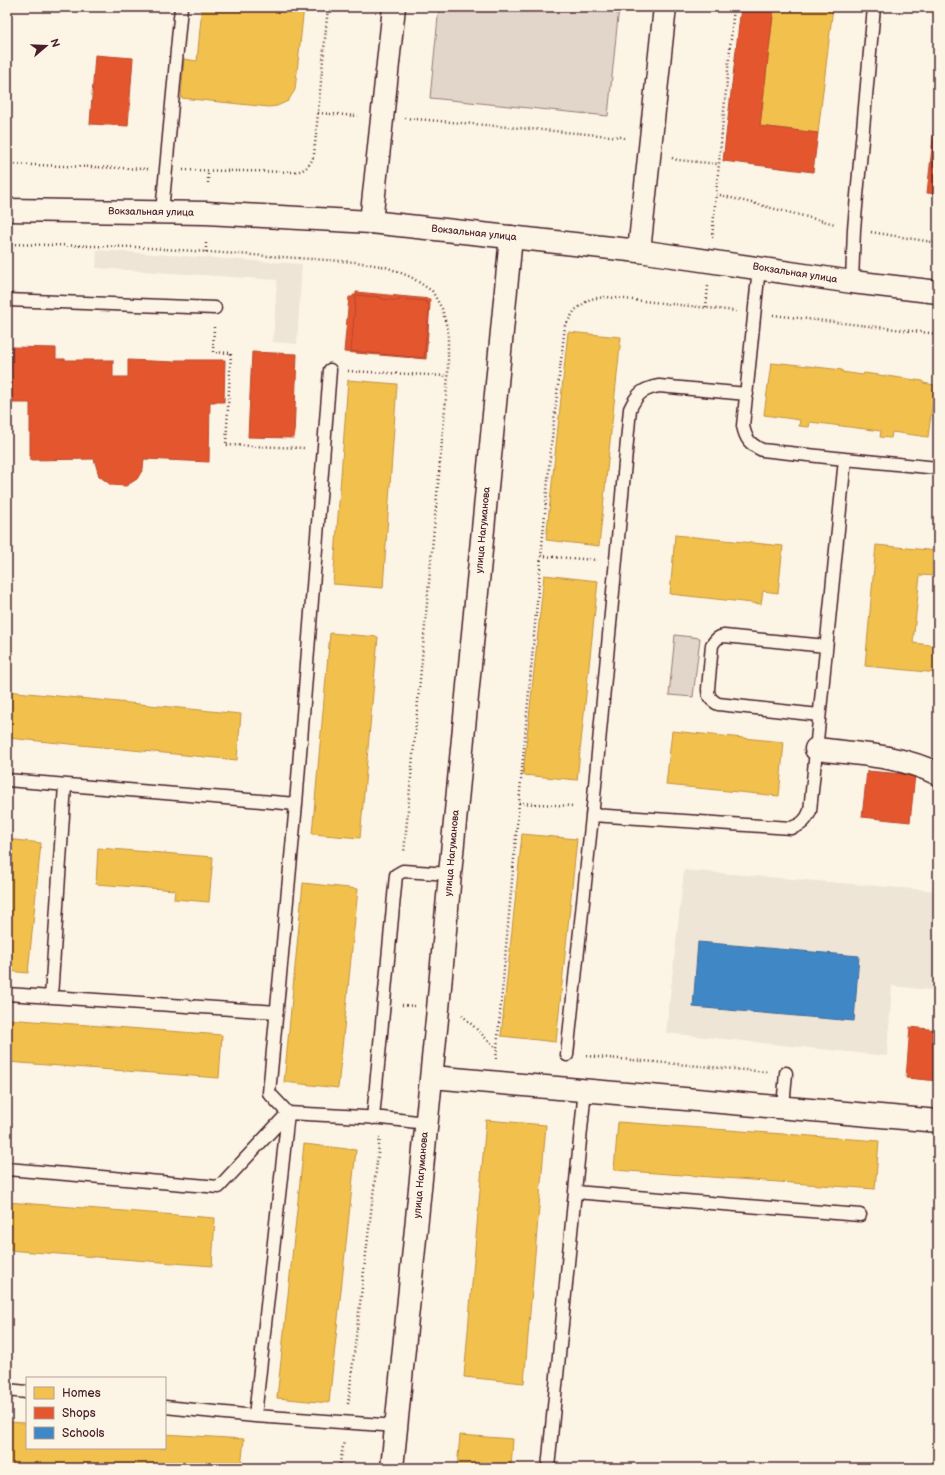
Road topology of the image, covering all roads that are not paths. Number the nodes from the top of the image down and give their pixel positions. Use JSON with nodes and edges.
{"nodes":[{"id":1,"x":181,"y":7,"type":"edge"},
{"id":2,"x":394,"y":7,"type":"edge"},
{"id":3,"x":665,"y":7,"type":"edge"},
{"id":4,"x":874,"y":7,"type":"edge"},
{"id":5,"x":7,"y":210,"type":"edge"},
{"id":6,"x":162,"y":212,"type":"junction"},
{"id":7,"x":371,"y":222,"type":"junction"},
{"id":8,"x":511,"y":237,"type":"junction"},
{"id":9,"x":640,"y":251,"type":"junction"},
{"id":10,"x":759,"y":267,"type":"junction"},
{"id":11,"x":852,"y":282,"type":"junction"},
{"id":12,"x":938,"y":292,"type":"edge"},
{"id":13,"x":7,"y":300,"type":"edge"},
{"id":14,"x":215,"y":308,"type":"road end"},
{"id":15,"x":330,"y":370,"type":"road end"},
{"id":16,"x":746,"y":394,"type":"junction"},
{"id":17,"x":845,"y":459,"type":"junction"},
{"id":18,"x":938,"y":468,"type":"edge"},
{"id":19,"x":826,"y":646,"type":"junction"},
{"id":20,"x":819,"y":715,"type":"junction"},
{"id":21,"x":816,"y":749,"type":"junction"},
{"id":22,"x":938,"y":774,"type":"edge"},
{"id":23,"x":7,"y":780,"type":"edge"},
{"id":24,"x":65,"y":785,"type":"junction"},
{"id":25,"x":296,"y":804,"type":"junction"},
{"id":26,"x":593,"y":811,"type":"junction"},
{"id":27,"x":450,"y":874,"type":"junction"},
{"id":28,"x":7,"y":994,"type":"edge"},
{"id":29,"x":51,"y":997,"type":"junction"},
{"id":30,"x":277,"y":1012,"type":"junction"},
{"id":31,"x":567,"y":1055,"type":"road end"},
{"id":32,"x":786,"y":1073,"type":"road end"},
{"id":33,"x":432,"y":1077,"type":"junction"},
{"id":34,"x":585,"y":1089,"type":"junction"},
{"id":35,"x":783,"y":1107,"type":"junction"},
{"id":36,"x":288,"y":1113,"type":"junction"},
{"id":37,"x":377,"y":1118,"type":"junction"},
{"id":38,"x":938,"y":1121,"type":"edge"},
{"id":39,"x":426,"y":1123,"type":"junction"},
{"id":40,"x":7,"y":1169,"type":"edge"},
{"id":41,"x":575,"y":1192,"type":"junction"},
{"id":42,"x":860,"y":1215,"type":"dead end"},
{"id":43,"x":7,"y":1390,"type":"edge"},
{"id":44,"x":26,"y":1392,"type":"edge"},
{"id":45,"x":166,"y":1407,"type":"edge"},
{"id":46,"x":255,"y":1416,"type":"junction"},
{"id":47,"x":397,"y":1426,"type":"junction"},
{"id":48,"x":392,"y":1468,"type":"edge"},
{"id":49,"x":548,"y":1468,"type":"edge"}],
"edges":[{"from":1,"to":6,"type":"lane"},
{"from":2,"to":7,"type":"street"},
{"from":3,"to":9,"type":"street"},
{"from":4,"to":11,"type":"lane"},
{"from":5,"to":6,"type":"street","name":"Вокзальная улица"},
{"from":6,"to":7,"type":"street","name":"Вокзальная улица"},
{"from":7,"to":8,"type":"street","name":"Вокзальная улица"},
{"from":8,"to":9,"type":"street","name":"Вокзальная улица"},
{"from":8,"to":27,"type":"street","name":"улица Нагуманова"},
{"from":9,"to":10,"type":"street","name":"Вокзальная улица"},
{"from":10,"to":11,"type":"street","name":"Вокзальная улица"},
{"from":10,"to":16,"type":"lane"},
{"from":11,"to":12,"type":"street","name":"Вокзальная улица"},
{"from":13,"to":14,"type":"lane"},
{"from":15,"to":25,"type":"lane"},
{"from":16,"to":17,"type":"lane"},
{"from":16,"to":26,"type":"lane"},
{"from":17,"to":18,"type":"lane"},
{"from":17,"to":19,"type":"lane"},
{"from":19,"to":20,"type":"lane"},
{"from":19,"to":20,"type":"lane"},
{"from":20,"to":21,"type":"lane"},
{"from":21,"to":22,"type":"street"},
{"from":21,"to":26,"type":"lane"},
{"from":23,"to":24,"type":"lane"},
{"from":24,"to":25,"type":"lane"},
{"from":24,"to":29,"type":"lane"},
{"from":25,"to":30,"type":"lane"},
{"from":26,"to":31,"type":"lane"},
{"from":27,"to":33,"type":"street","name":"улица Нагуманова"},
{"from":27,"to":37,"type":"lane"},
{"from":28,"to":29,"type":"lane"},
{"from":29,"to":30,"type":"lane"},
{"from":30,"to":36,"type":"lane"},
{"from":32,"to":35,"type":"lane"},
{"from":33,"to":34,"type":"street"},
{"from":33,"to":39,"type":"street","name":"улица Нагуманова"},
{"from":34,"to":35,"type":"street"},
{"from":34,"to":41,"type":"lane"},
{"from":35,"to":38,"type":"street"},
{"from":36,"to":37,"type":"lane"},
{"from":36,"to":40,"type":"lane"},
{"from":36,"to":46,"type":"lane"},
{"from":37,"to":39,"type":"lane"},
{"from":39,"to":47,"type":"street","name":"улица Нагуманова"},
{"from":41,"to":42,"type":"lane"},
{"from":41,"to":49,"type":"lane"},
{"from":43,"to":44,"type":"lane"},
{"from":45,"to":46,"type":"lane"},
{"from":46,"to":47,"type":"lane"},
{"from":47,"to":48,"type":"street","name":"улица Нагуманова"}]}
